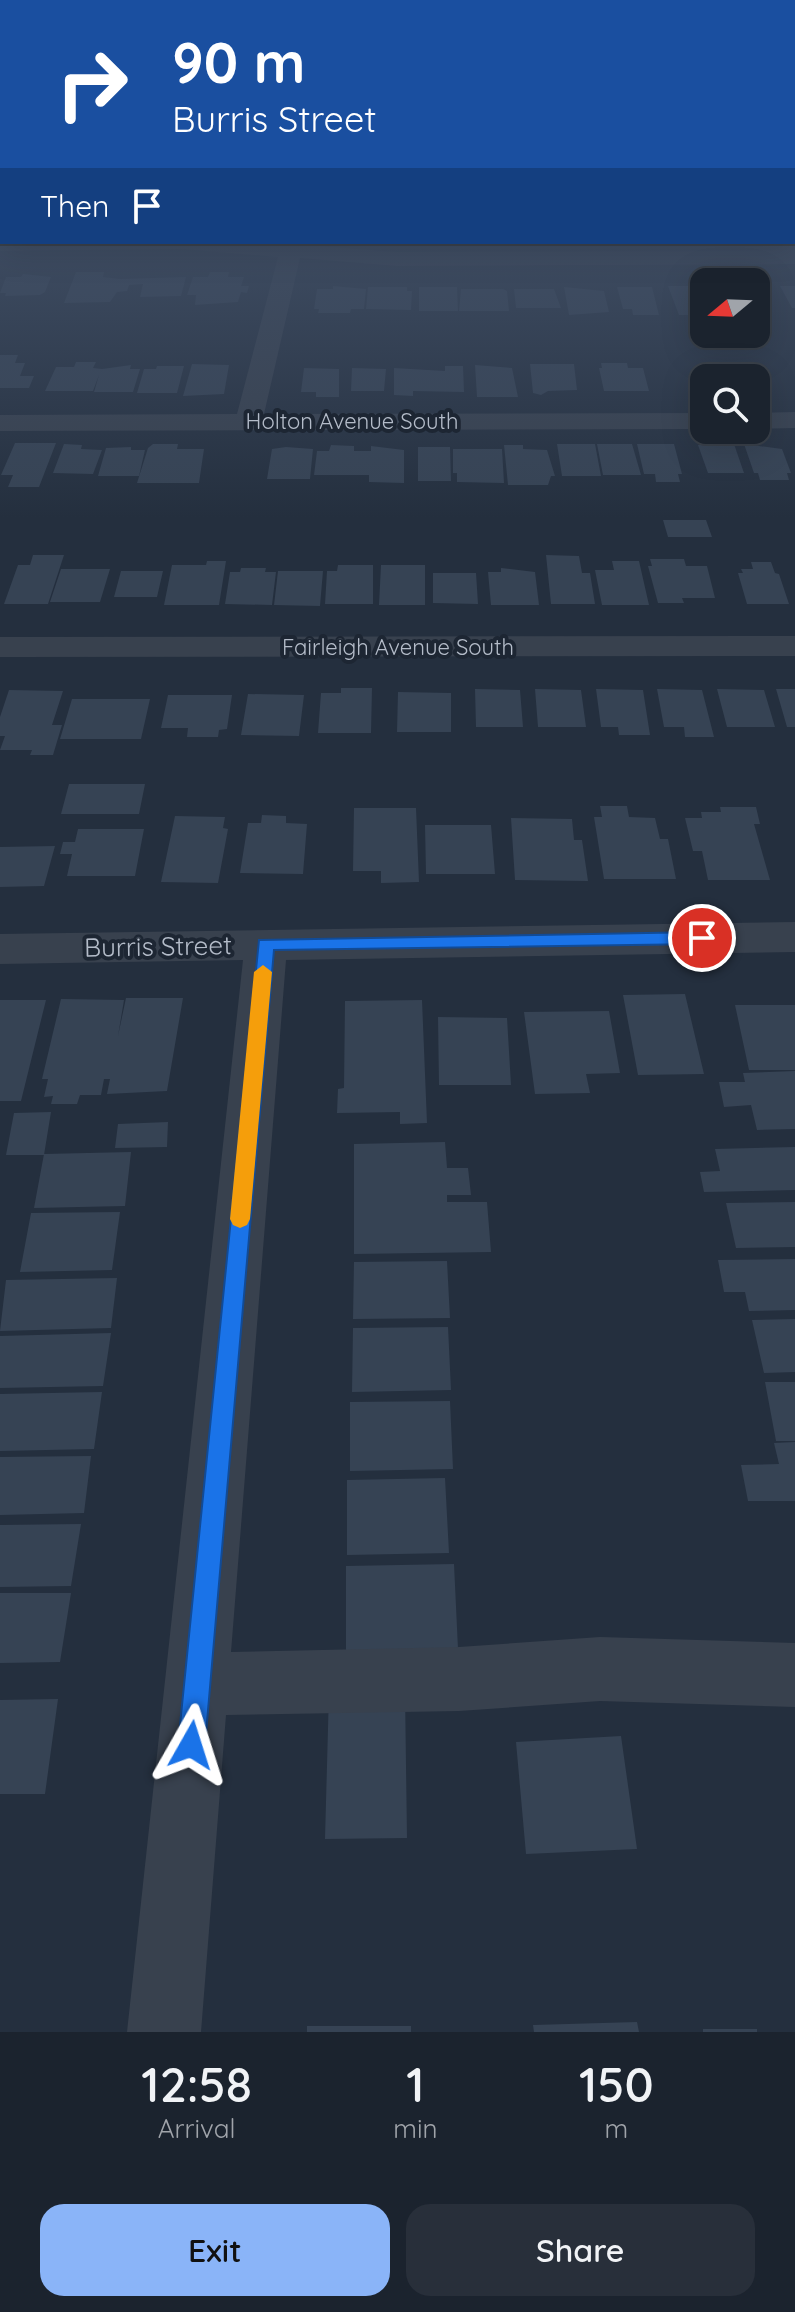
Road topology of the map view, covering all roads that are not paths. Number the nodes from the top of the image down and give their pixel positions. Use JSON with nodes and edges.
{"nodes":[{"id":1,"x":272,"y":329,"type":"edge"},
{"id":2,"x":795,"y":420,"type":"edge"},
{"id":3,"x":249,"y":421,"type":"junction"},
{"id":4,"x":690,"y":421,"type":"edge"},
{"id":5,"x":770,"y":421,"type":"edge"},
{"id":6,"x":0,"y":423,"type":"edge"},
{"id":7,"x":795,"y":646,"type":"edge"},
{"id":8,"x":0,"y":647,"type":"edge"},
{"id":9,"x":795,"y":937,"type":"edge"},
{"id":10,"x":266,"y":944,"type":"junction"},
{"id":11,"x":0,"y":949,"type":"edge"},
{"id":12,"x":795,"y":1675,"type":"edge"},
{"id":13,"x":197,"y":1684,"type":"junction"},
{"id":14,"x":164,"y":2032,"type":"edge"}],
"edges":[{"from":1,"to":3,"type":"street"},
{"from":2,"to":5,"type":"street"},
{"from":3,"to":4,"type":"street","name":"Holton Avenue South"},
{"from":3,"to":6,"type":"street","name":"Holton Avenue South"},
{"from":7,"to":8,"type":"street","name":"Fairleigh Avenue South"},
{"from":9,"to":10,"type":"street","name":"Burris Street"},
{"from":10,"to":11,"type":"street","name":"Burris Street"},
{"from":10,"to":13,"type":"street"},
{"from":12,"to":13,"type":"street"},
{"from":13,"to":14,"type":"street"}]}
